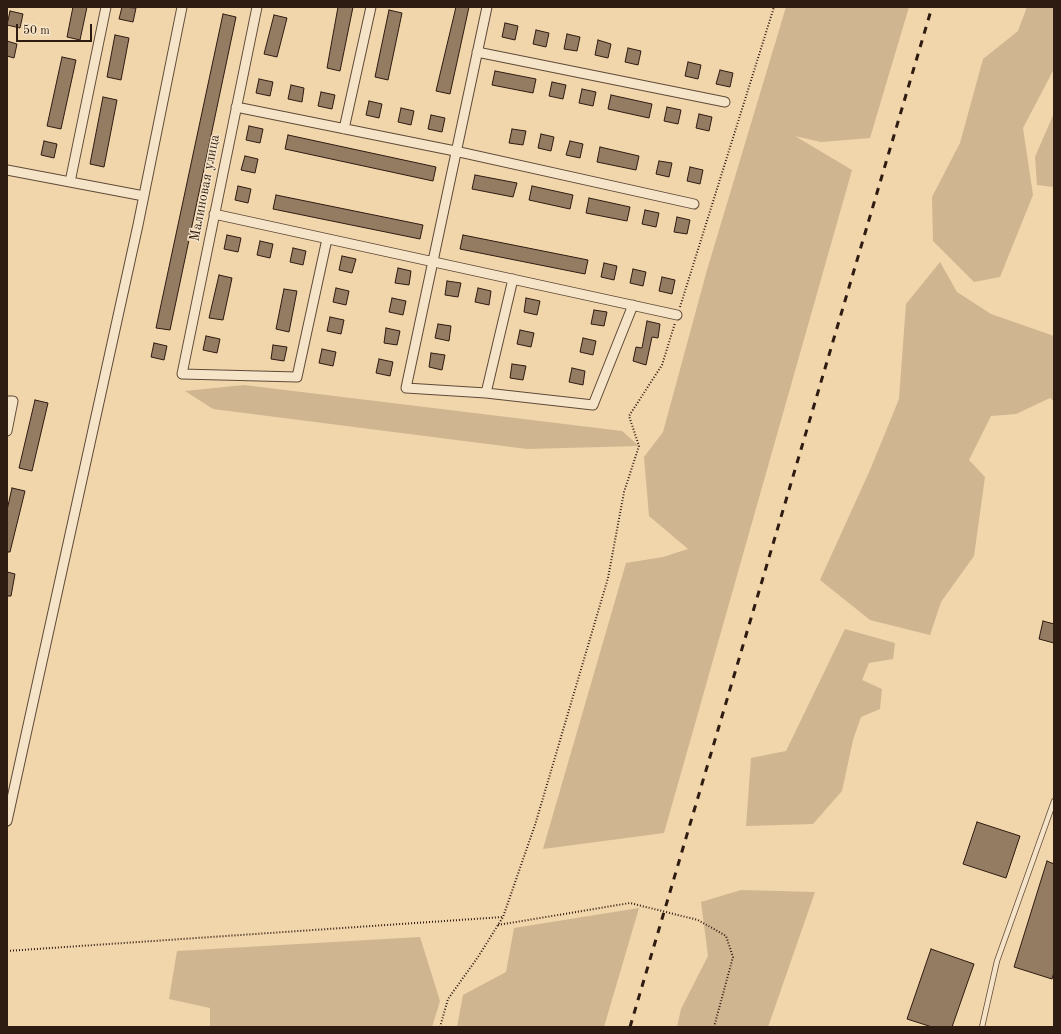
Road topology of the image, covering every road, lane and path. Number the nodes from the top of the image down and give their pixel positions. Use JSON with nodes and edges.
{"nodes":[{"id":1,"x":106,"y":7,"type":"edge"},
{"id":2,"x":182,"y":7,"type":"edge"},
{"id":3,"x":257,"y":7,"type":"edge"},
{"id":4,"x":371,"y":7,"type":"edge"},
{"id":5,"x":487,"y":7,"type":"edge"},
{"id":6,"x":774,"y":7,"type":"edge"},
{"id":7,"x":477,"y":52,"type":"junction"},
{"id":8,"x":725,"y":102,"type":"dead end"},
{"id":9,"x":236,"y":107,"type":"junction"},
{"id":10,"x":344,"y":129,"type":"junction"},
{"id":11,"x":455,"y":151,"type":"junction"},
{"id":12,"x":7,"y":170,"type":"edge"},
{"id":13,"x":70,"y":182,"type":"junction"},
{"id":14,"x":144,"y":196,"type":"junction"},
{"id":15,"x":694,"y":204,"type":"dead end"},
{"id":16,"x":214,"y":214,"type":"junction"},
{"id":17,"x":327,"y":239,"type":"junction"},
{"id":18,"x":432,"y":261,"type":"junction"},
{"id":19,"x":513,"y":279,"type":"junction"},
{"id":20,"x":633,"y":305,"type":"junction"},
{"id":21,"x":677,"y":315,"type":"junction"},
{"id":22,"x":486,"y":393,"type":"junction"},
{"id":23,"x":7,"y":401,"type":"edge"},
{"id":24,"x":7,"y":431,"type":"edge"},
{"id":25,"x":1054,"y":802,"type":"edge"},
{"id":26,"x":8,"y":809,"type":"edge"},
{"id":27,"x":7,"y":822,"type":"edge"},
{"id":28,"x":503,"y":917,"type":"junction"},
{"id":29,"x":498,"y":926,"type":"junction"},
{"id":30,"x":7,"y":951,"type":"edge"},
{"id":31,"x":440,"y":1027,"type":"edge"},
{"id":32,"x":714,"y":1027,"type":"edge"},
{"id":33,"x":982,"y":1027,"type":"edge"}],
"edges":[{"from":1,"to":13,"type":"street"},
{"from":2,"to":14,"type":"street"},
{"from":3,"to":9,"type":"street","name":"Малиновая улица"},
{"from":4,"to":10,"type":"street"},
{"from":5,"to":7,"type":"street"},
{"from":6,"to":21,"type":"path"},
{"from":7,"to":8,"type":"street"},
{"from":7,"to":11,"type":"street"},
{"from":9,"to":10,"type":"street"},
{"from":9,"to":16,"type":"street","name":"Малиновая улица"},
{"from":10,"to":11,"type":"street"},
{"from":11,"to":15,"type":"street"},
{"from":11,"to":18,"type":"street"},
{"from":12,"to":13,"type":"street"},
{"from":13,"to":14,"type":"street"},
{"from":14,"to":26,"type":"street"},
{"from":16,"to":17,"type":"street"},
{"from":16,"to":17,"type":"street","name":"Малиновая улица"},
{"from":17,"to":18,"type":"street"},
{"from":18,"to":19,"type":"street"},
{"from":18,"to":22,"type":"street"},
{"from":19,"to":20,"type":"street"},
{"from":19,"to":22,"type":"street"},
{"from":20,"to":21,"type":"street"},
{"from":20,"to":22,"type":"street"},
{"from":21,"to":28,"type":"path"},
{"from":23,"to":24,"type":"street"},
{"from":25,"to":33,"type":"lane"},
{"from":26,"to":27,"type":"street"},
{"from":28,"to":29,"type":"path"},
{"from":28,"to":30,"type":"path"},
{"from":29,"to":31,"type":"path"},
{"from":29,"to":32,"type":"path"}]}
